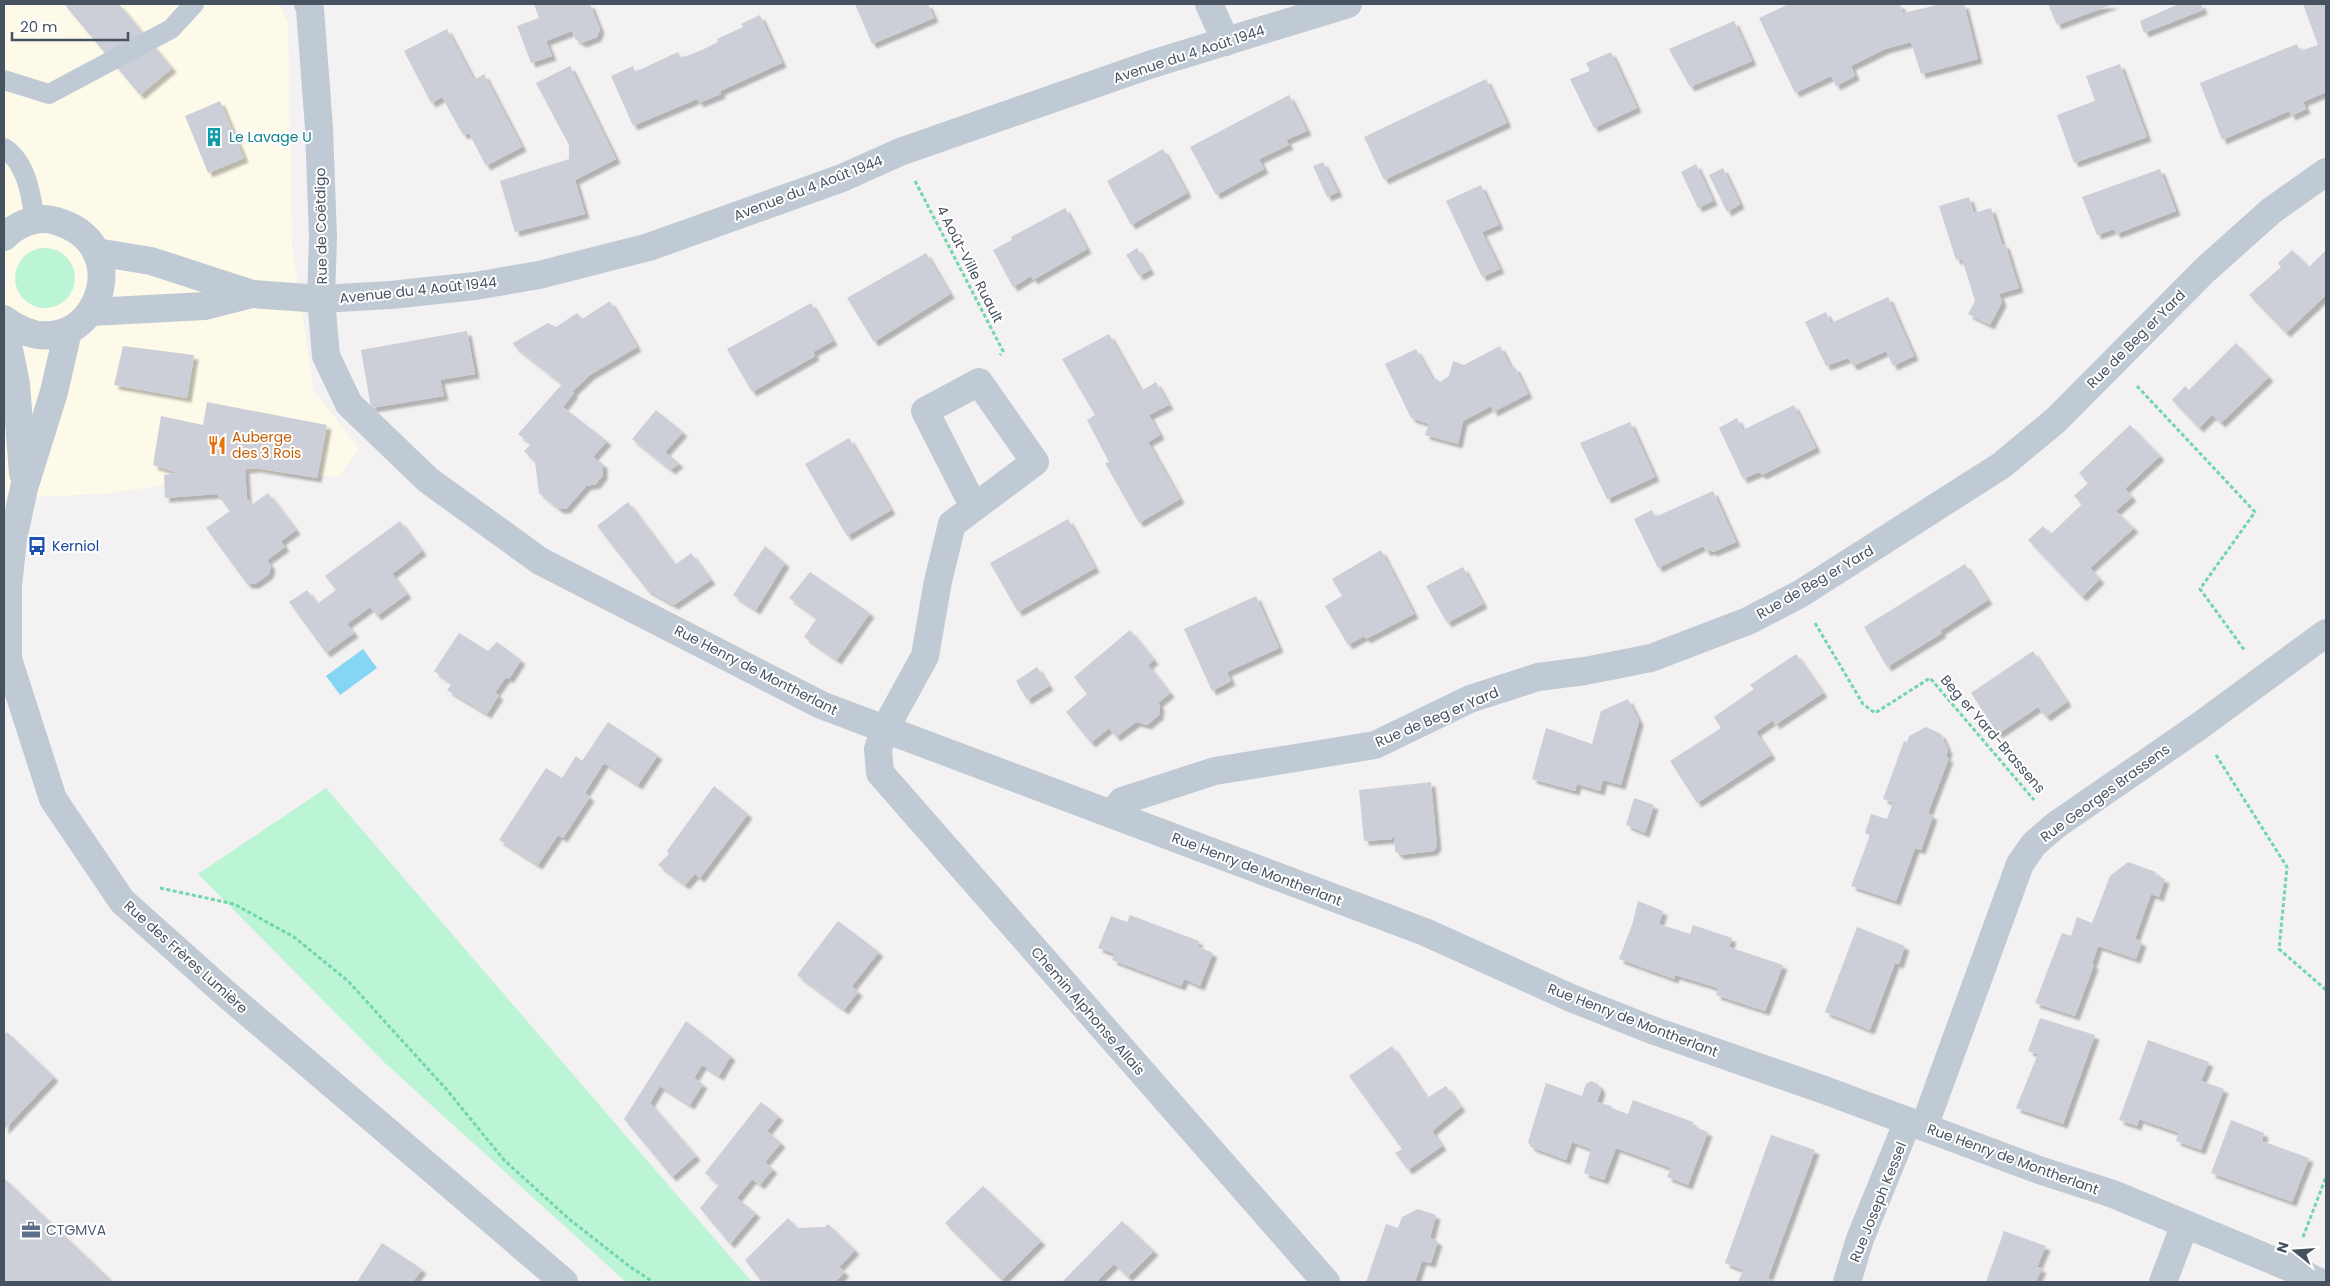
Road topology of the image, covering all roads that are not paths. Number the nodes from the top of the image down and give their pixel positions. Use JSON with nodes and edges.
{"nodes":[{"id":1,"x":194,"y":4,"type":"edge"},
{"id":2,"x":1209,"y":4,"type":"edge"},
{"id":3,"x":1348,"y":4,"type":"edge"},
{"id":4,"x":314,"y":6,"type":"edge"},
{"id":5,"x":1226,"y":42,"type":"junction"},
{"id":6,"x":4,"y":80,"type":"edge"},
{"id":7,"x":4,"y":148,"type":"edge"},
{"id":8,"x":2326,"y":172,"type":"edge"},
{"id":9,"x":34,"y":220,"type":"junction"},
{"id":10,"x":4,"y":236,"type":"edge"},
{"id":11,"x":96,"y":252,"type":"junction"},
{"id":12,"x":252,"y":294,"type":"junction"},
{"id":13,"x":321,"y":299,"type":"junction"},
{"id":14,"x":91,"y":312,"type":"junction"},
{"id":15,"x":4,"y":319,"type":"edge"},
{"id":16,"x":4,"y":324,"type":"edge"},
{"id":17,"x":68,"y":331,"type":"junction"},
{"id":18,"x":24,"y":488,"type":"junction"},
{"id":19,"x":974,"y":507,"type":"junction"},
{"id":20,"x":2326,"y":633,"type":"edge"},
{"id":21,"x":885,"y":729,"type":"junction"},
{"id":22,"x":1112,"y":814,"type":"junction"},
{"id":23,"x":1916,"y":1124,"type":"junction"},
{"id":24,"x":2185,"y":1224,"type":"junction"},
{"id":25,"x":564,"y":1282,"type":"edge"},
{"id":26,"x":1326,"y":1282,"type":"edge"},
{"id":27,"x":1847,"y":1282,"type":"edge"},
{"id":28,"x":2163,"y":1282,"type":"edge"},
{"id":29,"x":2319,"y":1282,"type":"edge"}],
"edges":[{"from":1,"to":6,"type":"lane"},
{"from":2,"to":5,"type":"street"},
{"from":3,"to":5,"type":"street","name":"Avenue du 4 Août 1944"},
{"from":4,"to":13,"type":"street","name":"Rue de Coëtdigo"},
{"from":5,"to":13,"type":"street","name":"Avenue du 4 Août 1944"},
{"from":7,"to":9,"type":"lane"},
{"from":8,"to":22,"type":"street","name":"Rue de Beg er Yard"},
{"from":9,"to":10,"type":"street"},
{"from":9,"to":11,"type":"street"},
{"from":11,"to":12,"type":"street","name":"Avenue du 4 Août 1944"},
{"from":11,"to":14,"type":"street"},
{"from":12,"to":13,"type":"street","name":"Avenue du 4 Août 1944"},
{"from":12,"to":14,"type":"street","name":"Avenue du 4 Août 1944"},
{"from":13,"to":21,"type":"street","name":"Rue Henry de Montherlant"},
{"from":14,"to":17,"type":"street"},
{"from":15,"to":17,"type":"street"},
{"from":16,"to":18,"type":"street","name":"Rue des Frères Lumière"},
{"from":17,"to":18,"type":"street","name":"Rue des Frères Lumière"},
{"from":18,"to":25,"type":"street","name":"Rue des Frères Lumière"},
{"from":19,"to":19,"type":"street","name":"Chemin Alphonse Allais"},
{"from":19,"to":21,"type":"street","name":"Chemin Alphonse Allais"},
{"from":20,"to":23,"type":"street","name":"Rue Georges Brassens"},
{"from":21,"to":22,"type":"street","name":"Rue Henry de Montherlant"},
{"from":21,"to":26,"type":"street","name":"Chemin Alphonse Allais"},
{"from":22,"to":23,"type":"street","name":"Rue Henry de Montherlant"},
{"from":23,"to":24,"type":"street","name":"Rue Henry de Montherlant"},
{"from":23,"to":27,"type":"street","name":"Rue Joseph Kessel"},
{"from":24,"to":28,"type":"street"},
{"from":24,"to":29,"type":"street","name":"Rue Henry de Montherlant"}]}
